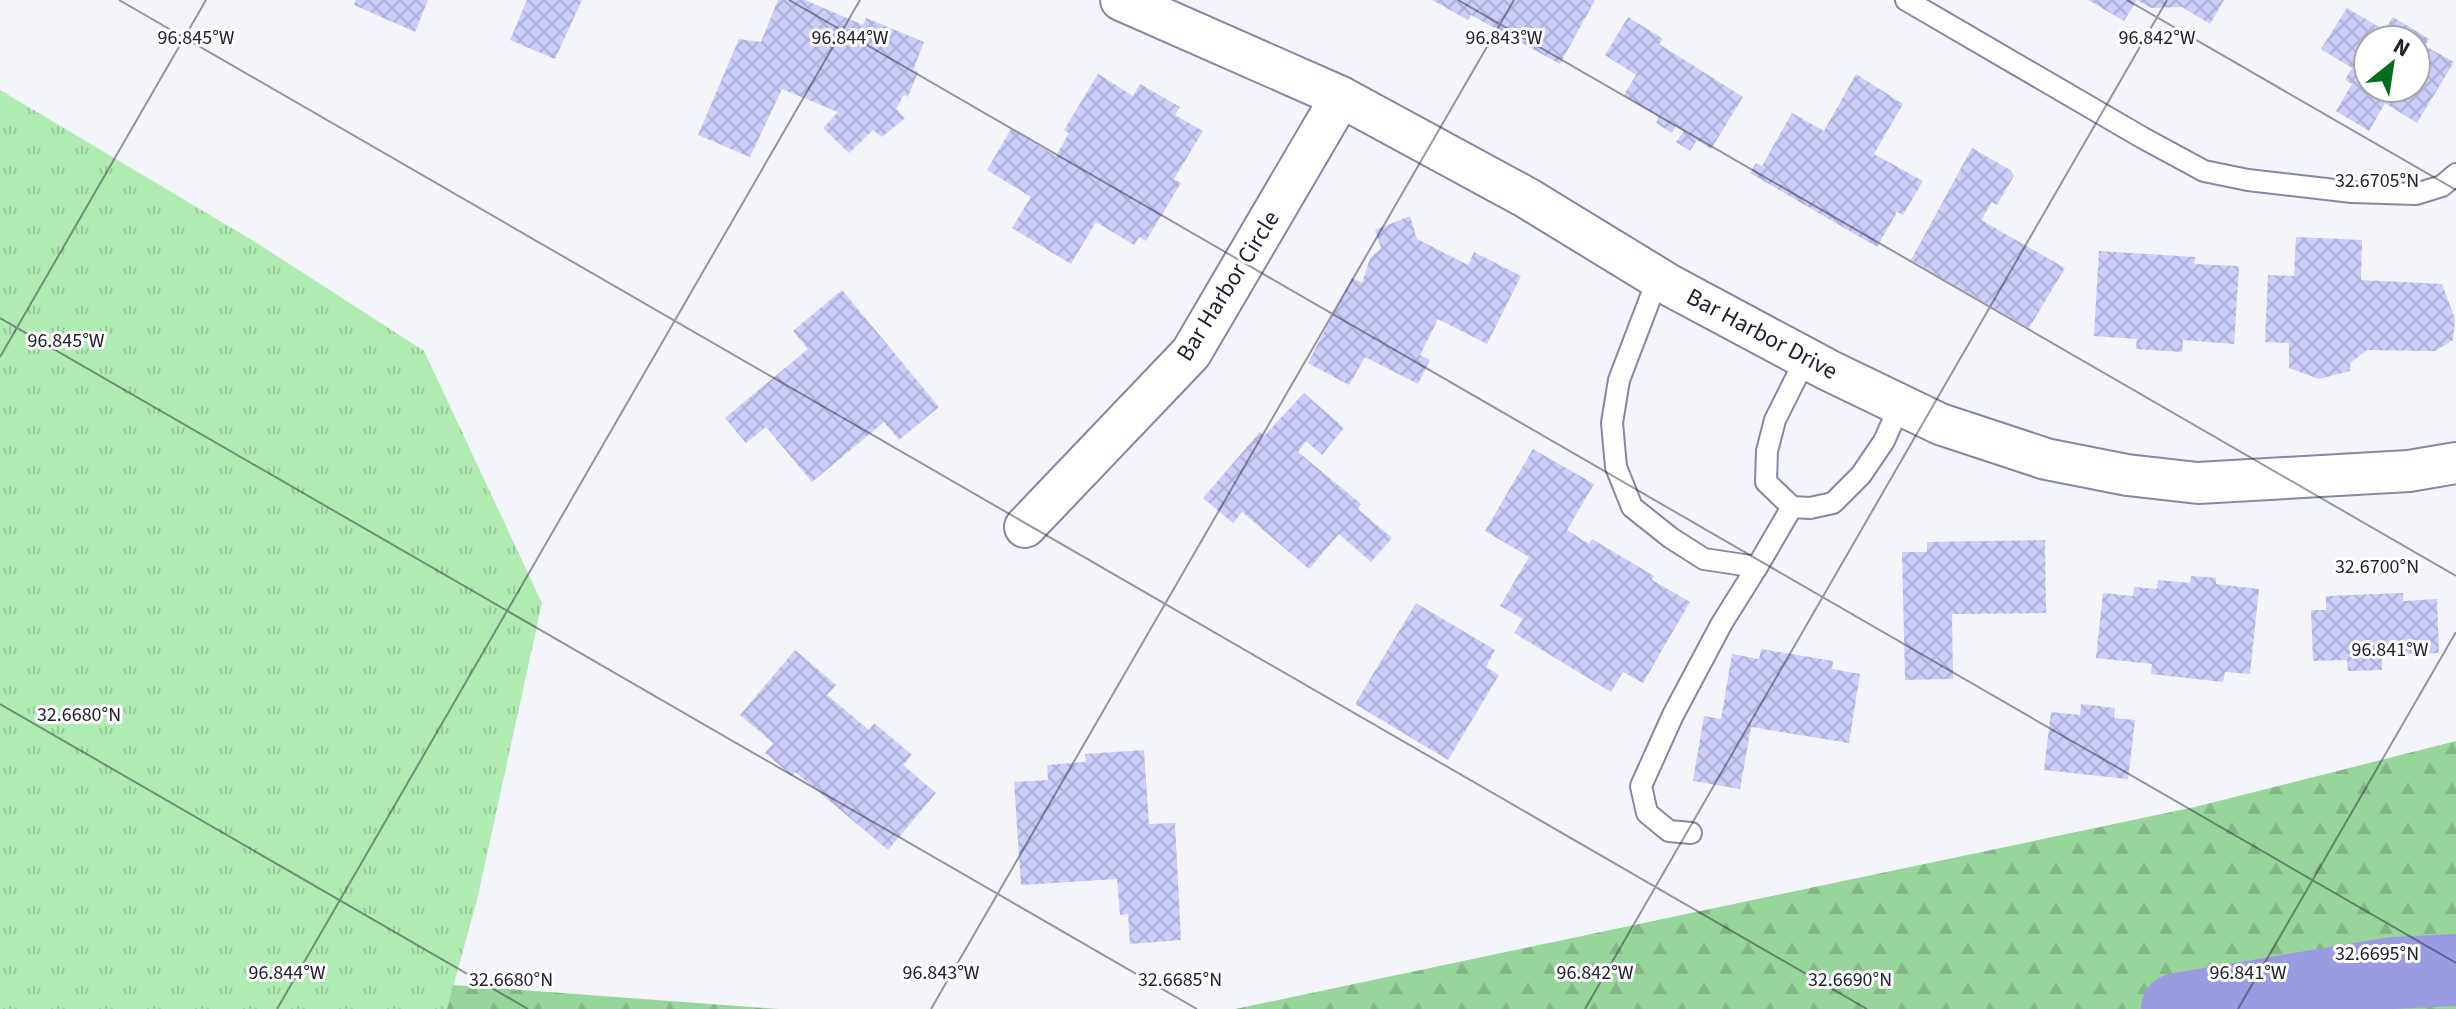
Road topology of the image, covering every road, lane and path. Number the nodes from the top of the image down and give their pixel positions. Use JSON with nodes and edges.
{"nodes":[{"id":1,"x":1121,"y":0,"type":"edge"},
{"id":2,"x":1906,"y":0,"type":"edge"},
{"id":3,"x":1341,"y":97,"type":"junction"},
{"id":4,"x":2456,"y":174,"type":"edge"},
{"id":5,"x":1658,"y":278,"type":"junction"},
{"id":6,"x":1806,"y":358,"type":"junction"},
{"id":7,"x":1900,"y":405,"type":"junction"},
{"id":8,"x":2456,"y":463,"type":"edge"},
{"id":9,"x":1792,"y":507,"type":"junction"},
{"id":10,"x":1025,"y":527,"type":"dead end"},
{"id":11,"x":1757,"y":567,"type":"junction"},
{"id":12,"x":1691,"y":833,"type":"dead end"}],
"edges":[{"from":1,"to":3,"type":"street","name":"Bar Harbor Drive"},
{"from":2,"to":4,"type":"lane"},
{"from":3,"to":5,"type":"street","name":"Bar Harbor Drive"},
{"from":3,"to":10,"type":"street","name":"Bar Harbor Circle"},
{"from":5,"to":6,"type":"street","name":"Bar Harbor Drive"},
{"from":5,"to":11,"type":"lane"},
{"from":6,"to":7,"type":"street","name":"Bar Harbor Drive"},
{"from":6,"to":9,"type":"lane"},
{"from":7,"to":8,"type":"street","name":"Bar Harbor Drive"},
{"from":7,"to":9,"type":"lane"},
{"from":9,"to":11,"type":"lane"},
{"from":11,"to":12,"type":"lane"}]}
